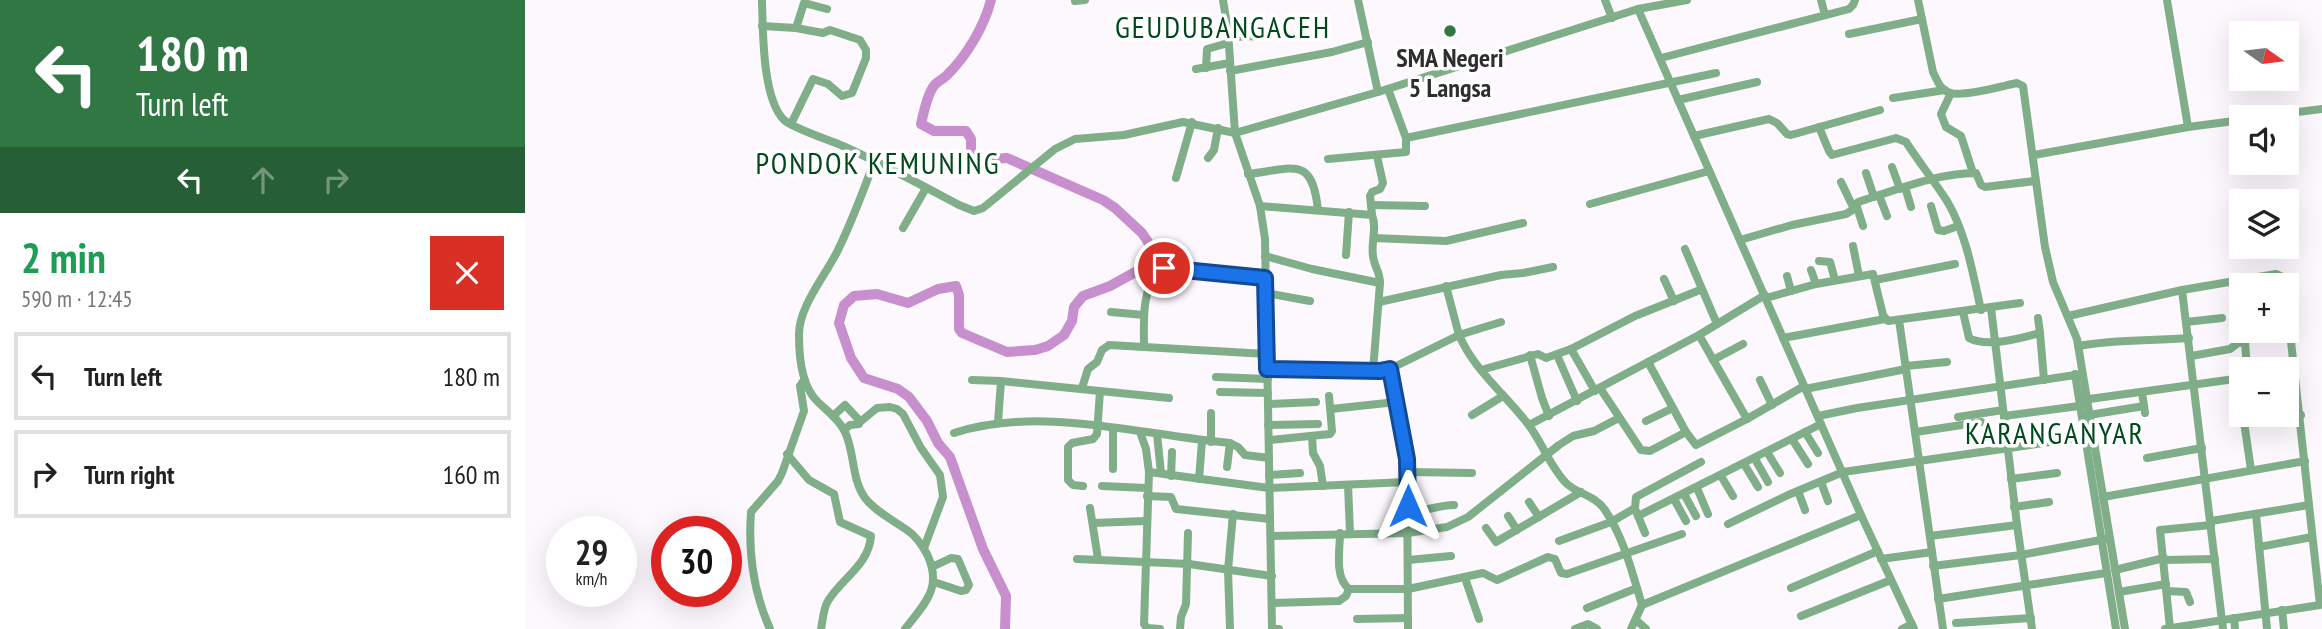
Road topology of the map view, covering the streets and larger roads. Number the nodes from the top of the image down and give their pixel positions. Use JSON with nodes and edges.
{"nodes":[{"id":1,"x":762,"y":0,"type":"edge"},
{"id":2,"x":1223,"y":0,"type":"edge"},
{"id":3,"x":1358,"y":0,"type":"edge"},
{"id":4,"x":1605,"y":0,"type":"edge"},
{"id":5,"x":1687,"y":0,"type":"edge"},
{"id":6,"x":1821,"y":0,"type":"edge"},
{"id":7,"x":1855,"y":0,"type":"edge"},
{"id":8,"x":1918,"y":0,"type":"edge"},
{"id":9,"x":2167,"y":0,"type":"edge"},
{"id":10,"x":827,"y":9,"type":"dead end"},
{"id":11,"x":1638,"y":9,"type":"junction"},
{"id":12,"x":1825,"y":15,"type":"junction"},
{"id":13,"x":1612,"y":18,"type":"junction"},
{"id":14,"x":1921,"y":19,"type":"junction"},
{"id":15,"x":762,"y":26,"type":"junction"},
{"id":16,"x":796,"y":28,"type":"junction"},
{"id":17,"x":1849,"y":34,"type":"dead end"},
{"id":18,"x":1263,"y":36,"type":"dead end"},
{"id":19,"x":1228,"y":40,"type":"junction"},
{"id":20,"x":1368,"y":42,"type":"junction"},
{"id":21,"x":1661,"y":58,"type":"junction"},
{"id":22,"x":1230,"y":67,"type":"junction"},
{"id":23,"x":1206,"y":68,"type":"junction"},
{"id":24,"x":1196,"y":69,"type":"dead end"},
{"id":25,"x":1716,"y":73,"type":"dead end"},
{"id":26,"x":1757,"y":82,"type":"dead end"},
{"id":27,"x":1670,"y":83,"type":"junction"},
{"id":28,"x":1388,"y":89,"type":"junction"},
{"id":29,"x":1378,"y":92,"type":"junction"},
{"id":30,"x":1948,"y":92,"type":"junction"},
{"id":31,"x":1893,"y":98,"type":"dead end"},
{"id":32,"x":1678,"y":100,"type":"junction"},
{"id":33,"x":2322,"y":108,"type":"edge"},
{"id":34,"x":1880,"y":110,"type":"dead end"},
{"id":35,"x":2299,"y":111,"type":"edge"},
{"id":36,"x":1192,"y":122,"type":"junction"},
{"id":37,"x":2229,"y":122,"type":"edge"},
{"id":38,"x":791,"y":124,"type":"junction"},
{"id":39,"x":1819,"y":127,"type":"junction"},
{"id":40,"x":2187,"y":127,"type":"junction"},
{"id":41,"x":1218,"y":128,"type":"junction"},
{"id":42,"x":1235,"y":133,"type":"junction"},
{"id":43,"x":1694,"y":136,"type":"junction"},
{"id":44,"x":1406,"y":138,"type":"junction"},
{"id":45,"x":2034,"y":155,"type":"junction"},
{"id":46,"x":1377,"y":156,"type":"junction"},
{"id":47,"x":1207,"y":158,"type":"dead end"},
{"id":48,"x":1328,"y":159,"type":"dead end"},
{"id":49,"x":874,"y":162,"type":"junction"},
{"id":50,"x":1892,"y":167,"type":"dead end"},
{"id":51,"x":1709,"y":172,"type":"junction"},
{"id":52,"x":1865,"y":173,"type":"dead end"},
{"id":53,"x":1973,"y":173,"type":"junction"},
{"id":54,"x":1248,"y":174,"type":"junction"},
{"id":55,"x":1176,"y":178,"type":"dead end"},
{"id":56,"x":1933,"y":181,"type":"junction"},
{"id":57,"x":2035,"y":181,"type":"junction"},
{"id":58,"x":1841,"y":182,"type":"dead end"},
{"id":59,"x":926,"y":188,"type":"junction"},
{"id":60,"x":1903,"y":188,"type":"junction"},
{"id":61,"x":1877,"y":196,"type":"junction"},
{"id":62,"x":1590,"y":204,"type":"dead end"},
{"id":63,"x":1371,"y":205,"type":"junction"},
{"id":64,"x":1260,"y":206,"type":"junction"},
{"id":65,"x":1425,"y":206,"type":"dead end"},
{"id":66,"x":1931,"y":206,"type":"dead end"},
{"id":67,"x":1855,"y":207,"type":"junction"},
{"id":68,"x":1911,"y":208,"type":"dead end"},
{"id":69,"x":1318,"y":210,"type":"junction"},
{"id":70,"x":1349,"y":212,"type":"junction"},
{"id":71,"x":1372,"y":215,"type":"junction"},
{"id":72,"x":1887,"y":216,"type":"dead end"},
{"id":73,"x":1523,"y":223,"type":"dead end"},
{"id":74,"x":1863,"y":226,"type":"dead end"},
{"id":75,"x":1958,"y":226,"type":"junction"},
{"id":76,"x":903,"y":228,"type":"dead end"},
{"id":77,"x":1374,"y":238,"type":"junction"},
{"id":78,"x":1740,"y":240,"type":"junction"},
{"id":79,"x":1853,"y":246,"type":"dead end"},
{"id":80,"x":1685,"y":249,"type":"dead end"},
{"id":81,"x":1346,"y":255,"type":"dead end"},
{"id":82,"x":1265,"y":256,"type":"junction"},
{"id":83,"x":1819,"y":261,"type":"dead end"},
{"id":84,"x":1955,"y":264,"type":"dead end"},
{"id":85,"x":1553,"y":267,"type":"dead end"},
{"id":86,"x":1811,"y":270,"type":"dead end"},
{"id":87,"x":1787,"y":276,"type":"dead end"},
{"id":88,"x":1859,"y":276,"type":"junction"},
{"id":89,"x":1265,"y":278,"type":"junction"},
{"id":90,"x":1664,"y":279,"type":"dead end"},
{"id":91,"x":1875,"y":280,"type":"junction"},
{"id":92,"x":1835,"y":281,"type":"junction"},
{"id":93,"x":1380,"y":282,"type":"junction"},
{"id":94,"x":1816,"y":284,"type":"junction"},
{"id":95,"x":2229,"y":284,"type":"edge"},
{"id":96,"x":1446,"y":286,"type":"junction"},
{"id":97,"x":1700,"y":290,"type":"junction"},
{"id":98,"x":2182,"y":290,"type":"junction"},
{"id":99,"x":1791,"y":291,"type":"junction"},
{"id":100,"x":1266,"y":293,"type":"junction"},
{"id":101,"x":1766,"y":297,"type":"junction"},
{"id":102,"x":1310,"y":301,"type":"dead end"},
{"id":103,"x":1674,"y":301,"type":"junction"},
{"id":104,"x":1379,"y":302,"type":"junction"},
{"id":105,"x":2021,"y":303,"type":"dead end"},
{"id":106,"x":1991,"y":308,"type":"junction"},
{"id":107,"x":1981,"y":310,"type":"junction"},
{"id":108,"x":1111,"y":312,"type":"dead end"},
{"id":109,"x":1963,"y":312,"type":"junction"},
{"id":110,"x":1144,"y":315,"type":"junction"},
{"id":111,"x":2068,"y":316,"type":"junction"},
{"id":112,"x":2038,"y":318,"type":"dead end"},
{"id":113,"x":2222,"y":318,"type":"dead end"},
{"id":114,"x":1885,"y":319,"type":"junction"},
{"id":115,"x":1899,"y":320,"type":"junction"},
{"id":116,"x":1501,"y":322,"type":"dead end"},
{"id":117,"x":2186,"y":322,"type":"junction"},
{"id":118,"x":1717,"y":324,"type":"junction"},
{"id":119,"x":2040,"y":333,"type":"junction"},
{"id":120,"x":1459,"y":335,"type":"junction"},
{"id":121,"x":1699,"y":335,"type":"junction"},
{"id":122,"x":1783,"y":338,"type":"junction"},
{"id":123,"x":2189,"y":338,"type":"junction"},
{"id":124,"x":1995,"y":341,"type":"junction"},
{"id":125,"x":1743,"y":344,"type":"dead end"},
{"id":126,"x":2078,"y":346,"type":"junction"},
{"id":127,"x":1144,"y":347,"type":"junction"},
{"id":128,"x":1571,"y":349,"type":"junction"},
{"id":129,"x":1267,"y":354,"type":"junction"},
{"id":130,"x":1530,"y":355,"type":"junction"},
{"id":131,"x":1557,"y":355,"type":"junction"},
{"id":132,"x":2191,"y":356,"type":"junction"},
{"id":133,"x":2246,"y":357,"type":"edge"},
{"id":134,"x":1713,"y":359,"type":"junction"},
{"id":135,"x":1648,"y":362,"type":"junction"},
{"id":136,"x":1947,"y":362,"type":"dead end"},
{"id":137,"x":1906,"y":368,"type":"junction"},
{"id":138,"x":1267,"y":369,"type":"junction"},
{"id":139,"x":1390,"y":369,"type":"junction"},
{"id":140,"x":1481,"y":370,"type":"junction"},
{"id":141,"x":1373,"y":371,"type":"junction"},
{"id":142,"x":2079,"y":374,"type":"junction"},
{"id":143,"x":1216,"y":377,"type":"dead end"},
{"id":144,"x":1268,"y":379,"type":"junction"},
{"id":145,"x":804,"y":380,"type":"junction"},
{"id":146,"x":972,"y":380,"type":"dead end"},
{"id":147,"x":1760,"y":380,"type":"dead end"},
{"id":148,"x":2044,"y":380,"type":"junction"},
{"id":149,"x":2229,"y":380,"type":"edge"},
{"id":150,"x":1001,"y":381,"type":"junction"},
{"id":151,"x":2195,"y":386,"type":"junction"},
{"id":152,"x":1805,"y":387,"type":"junction"},
{"id":153,"x":2000,"y":387,"type":"junction"},
{"id":154,"x":1082,"y":388,"type":"junction"},
{"id":155,"x":1598,"y":390,"type":"junction"},
{"id":156,"x":1100,"y":391,"type":"junction"},
{"id":157,"x":1220,"y":392,"type":"dead end"},
{"id":158,"x":2142,"y":392,"type":"junction"},
{"id":159,"x":1268,"y":393,"type":"junction"},
{"id":160,"x":1329,"y":396,"type":"dead end"},
{"id":161,"x":1503,"y":396,"type":"junction"},
{"id":162,"x":1169,"y":398,"type":"dead end"},
{"id":163,"x":1910,"y":400,"type":"junction"},
{"id":164,"x":1577,"y":401,"type":"junction"},
{"id":165,"x":1316,"y":402,"type":"dead end"},
{"id":166,"x":1396,"y":402,"type":"junction"},
{"id":167,"x":2082,"y":402,"type":"junction"},
{"id":168,"x":1268,"y":404,"type":"junction"},
{"id":169,"x":1772,"y":405,"type":"junction"},
{"id":170,"x":2299,"y":407,"type":"edge"},
{"id":171,"x":1673,"y":408,"type":"junction"},
{"id":172,"x":1331,"y":409,"type":"junction"},
{"id":173,"x":1211,"y":413,"type":"dead end"},
{"id":174,"x":2003,"y":413,"type":"junction"},
{"id":175,"x":1472,"y":415,"type":"dead end"},
{"id":176,"x":1549,"y":415,"type":"junction"},
{"id":177,"x":2089,"y":415,"type":"junction"},
{"id":178,"x":2301,"y":415,"type":"joint"},
{"id":179,"x":833,"y":416,"type":"junction"},
{"id":180,"x":1958,"y":417,"type":"dead end"},
{"id":181,"x":1619,"y":418,"type":"junction"},
{"id":182,"x":1747,"y":419,"type":"junction"},
{"id":183,"x":1820,"y":420,"type":"junction"},
{"id":184,"x":1646,"y":421,"type":"dead end"},
{"id":185,"x":860,"y":422,"type":"junction"},
{"id":186,"x":998,"y":422,"type":"junction"},
{"id":187,"x":1981,"y":422,"type":"dead end"},
{"id":188,"x":1318,"y":424,"type":"dead end"},
{"id":189,"x":1096,"y":425,"type":"junction"},
{"id":190,"x":1268,"y":425,"type":"junction"},
{"id":191,"x":1529,"y":425,"type":"junction"},
{"id":192,"x":2244,"y":427,"type":"edge"},
{"id":193,"x":1113,"y":428,"type":"junction"},
{"id":194,"x":844,"y":430,"type":"junction"},
{"id":195,"x":1140,"y":432,"type":"junction"},
{"id":196,"x":1686,"y":432,"type":"junction"},
{"id":197,"x":1805,"y":432,"type":"junction"},
{"id":198,"x":1916,"y":432,"type":"junction"},
{"id":199,"x":954,"y":433,"type":"dead end"},
{"id":200,"x":1157,"y":434,"type":"junction"},
{"id":201,"x":1312,"y":436,"type":"junction"},
{"id":202,"x":2088,"y":436,"type":"junction"},
{"id":203,"x":1792,"y":439,"type":"junction"},
{"id":204,"x":1269,"y":440,"type":"junction"},
{"id":205,"x":1206,"y":441,"type":"junction"},
{"id":206,"x":1230,"y":443,"type":"junction"},
{"id":207,"x":2007,"y":448,"type":"junction"},
{"id":208,"x":2202,"y":448,"type":"junction"},
{"id":209,"x":1172,"y":452,"type":"dead end"},
{"id":210,"x":1767,"y":453,"type":"junction"},
{"id":211,"x":1818,"y":453,"type":"dead end"},
{"id":212,"x":787,"y":454,"type":"junction"},
{"id":213,"x":1547,"y":454,"type":"junction"},
{"id":214,"x":1148,"y":456,"type":"junction"},
{"id":215,"x":1159,"y":457,"type":"junction"},
{"id":216,"x":1269,"y":458,"type":"junction"},
{"id":217,"x":2147,"y":458,"type":"dead end"},
{"id":218,"x":1755,"y":459,"type":"junction"},
{"id":219,"x":2305,"y":461,"type":"junction"},
{"id":220,"x":1701,"y":462,"type":"dead end"},
{"id":221,"x":1920,"y":463,"type":"junction"},
{"id":222,"x":1744,"y":464,"type":"junction"},
{"id":223,"x":1808,"y":464,"type":"dead end"},
{"id":224,"x":1227,"y":467,"type":"dead end"},
{"id":225,"x":1113,"y":469,"type":"dead end"},
{"id":226,"x":2251,"y":470,"type":"junction"},
{"id":227,"x":1149,"y":472,"type":"junction"},
{"id":228,"x":1843,"y":472,"type":"junction"},
{"id":229,"x":1161,"y":473,"type":"junction"},
{"id":230,"x":1472,"y":473,"type":"dead end"},
{"id":231,"x":1780,"y":473,"type":"dead end"},
{"id":232,"x":2057,"y":473,"type":"dead end"},
{"id":233,"x":1300,"y":474,"type":"dead end"},
{"id":234,"x":1269,"y":475,"type":"junction"},
{"id":235,"x":1171,"y":476,"type":"junction"},
{"id":236,"x":1721,"y":476,"type":"junction"},
{"id":237,"x":1408,"y":477,"type":"junction"},
{"id":238,"x":1199,"y":479,"type":"junction"},
{"id":239,"x":2011,"y":479,"type":"junction"},
{"id":240,"x":2206,"y":479,"type":"junction"},
{"id":241,"x":1767,"y":482,"type":"dead end"},
{"id":242,"x":1821,"y":482,"type":"junction"},
{"id":243,"x":1347,"y":485,"type":"junction"},
{"id":244,"x":1083,"y":486,"type":"dead end"},
{"id":245,"x":1102,"y":486,"type":"dead end"},
{"id":246,"x":1323,"y":486,"type":"junction"},
{"id":247,"x":1758,"y":487,"type":"dead end"},
{"id":248,"x":1269,"y":488,"type":"junction"},
{"id":249,"x":1697,"y":488,"type":"junction"},
{"id":250,"x":1798,"y":491,"type":"junction"},
{"id":251,"x":1147,"y":492,"type":"junction"},
{"id":252,"x":1581,"y":492,"type":"junction"},
{"id":253,"x":1684,"y":494,"type":"junction"},
{"id":254,"x":1733,"y":496,"type":"dead end"},
{"id":255,"x":2103,"y":497,"type":"junction"},
{"id":256,"x":1674,"y":499,"type":"junction"},
{"id":257,"x":1828,"y":501,"type":"dead end"},
{"id":258,"x":1529,"y":502,"type":"dead end"},
{"id":259,"x":2049,"y":502,"type":"dead end"},
{"id":260,"x":1454,"y":505,"type":"dead end"},
{"id":261,"x":2309,"y":505,"type":"junction"},
{"id":262,"x":2014,"y":507,"type":"junction"},
{"id":263,"x":1090,"y":508,"type":"dead end"},
{"id":264,"x":1805,"y":510,"type":"dead end"},
{"id":265,"x":1408,"y":512,"type":"junction"},
{"id":266,"x":1637,"y":512,"type":"junction"},
{"id":267,"x":1233,"y":514,"type":"junction"},
{"id":268,"x":1708,"y":514,"type":"dead end"},
{"id":269,"x":2256,"y":514,"type":"junction"},
{"id":270,"x":1861,"y":515,"type":"junction"},
{"id":271,"x":1508,"y":516,"type":"dead end"},
{"id":272,"x":1696,"y":516,"type":"dead end"},
{"id":273,"x":1539,"y":517,"type":"junction"},
{"id":274,"x":1270,"y":519,"type":"junction"},
{"id":275,"x":1146,"y":521,"type":"junction"},
{"id":276,"x":1686,"y":521,"type":"dead end"},
{"id":277,"x":1611,"y":522,"type":"junction"},
{"id":278,"x":1093,"y":523,"type":"junction"},
{"id":279,"x":2211,"y":523,"type":"junction"},
{"id":280,"x":1728,"y":524,"type":"dead end"},
{"id":281,"x":2017,"y":525,"type":"junction"},
{"id":282,"x":1486,"y":528,"type":"dead end"},
{"id":283,"x":1517,"y":530,"type":"junction"},
{"id":284,"x":1188,"y":533,"type":"dead end"},
{"id":285,"x":1340,"y":533,"type":"junction"},
{"id":286,"x":1350,"y":533,"type":"junction"},
{"id":287,"x":1408,"y":533,"type":"junction"},
{"id":288,"x":1645,"y":533,"type":"dead end"},
{"id":289,"x":1682,"y":534,"type":"dead end"},
{"id":290,"x":1271,"y":536,"type":"junction"},
{"id":291,"x":1930,"y":536,"type":"junction"},
{"id":292,"x":2312,"y":537,"type":"junction"},
{"id":293,"x":2105,"y":540,"type":"junction"},
{"id":294,"x":1559,"y":541,"type":"dead end"},
{"id":295,"x":2259,"y":547,"type":"junction"},
{"id":296,"x":924,"y":548,"type":"junction"},
{"id":297,"x":1932,"y":552,"type":"junction"},
{"id":298,"x":1627,"y":554,"type":"junction"},
{"id":299,"x":1880,"y":555,"type":"junction"},
{"id":300,"x":2021,"y":555,"type":"junction"},
{"id":301,"x":1451,"y":556,"type":"dead end"},
{"id":302,"x":1077,"y":559,"type":"dead end"},
{"id":303,"x":1098,"y":559,"type":"junction"},
{"id":304,"x":2164,"y":559,"type":"junction"},
{"id":305,"x":2215,"y":559,"type":"junction"},
{"id":306,"x":1408,"y":560,"type":"junction"},
{"id":307,"x":1145,"y":561,"type":"junction"},
{"id":308,"x":1189,"y":564,"type":"junction"},
{"id":309,"x":1933,"y":566,"type":"junction"},
{"id":310,"x":932,"y":567,"type":"junction"},
{"id":311,"x":1228,"y":570,"type":"junction"},
{"id":312,"x":2110,"y":575,"type":"junction"},
{"id":313,"x":1272,"y":576,"type":"junction"},
{"id":314,"x":1465,"y":578,"type":"junction"},
{"id":315,"x":1891,"y":580,"type":"junction"},
{"id":316,"x":934,"y":582,"type":"junction"},
{"id":317,"x":2026,"y":586,"type":"junction"},
{"id":318,"x":2166,"y":587,"type":"junction"},
{"id":319,"x":1637,"y":588,"type":"junction"},
{"id":320,"x":1791,"y":588,"type":"dead end"},
{"id":321,"x":1349,"y":589,"type":"junction"},
{"id":322,"x":1408,"y":589,"type":"junction"},
{"id":323,"x":2119,"y":592,"type":"junction"},
{"id":324,"x":1938,"y":599,"type":"junction"},
{"id":325,"x":2190,"y":602,"type":"dead end"},
{"id":326,"x":1272,"y":603,"type":"junction"},
{"id":327,"x":1642,"y":605,"type":"junction"},
{"id":328,"x":2321,"y":605,"type":"edge"},
{"id":329,"x":1587,"y":608,"type":"dead end"},
{"id":330,"x":2282,"y":611,"type":"junction"},
{"id":331,"x":2265,"y":613,"type":"junction"},
{"id":332,"x":1801,"y":617,"type":"dead end"},
{"id":333,"x":1408,"y":618,"type":"junction"},
{"id":334,"x":2031,"y":618,"type":"junction"},
{"id":335,"x":2234,"y":618,"type":"junction"},
{"id":336,"x":1479,"y":619,"type":"dead end"},
{"id":337,"x":1357,"y":620,"type":"dead end"},
{"id":338,"x":1636,"y":620,"type":"junction"},
{"id":339,"x":1956,"y":623,"type":"dead end"},
{"id":340,"x":2222,"y":624,"type":"edge"},
{"id":341,"x":1913,"y":627,"type":"edge"},
{"id":342,"x":2193,"y":627,"type":"edge"},
{"id":343,"x":1145,"y":628,"type":"edge"},
{"id":344,"x":2170,"y":628,"type":"edge"},
{"id":345,"x":770,"y":629,"type":"edge"},
{"id":346,"x":821,"y":629,"type":"edge"},
{"id":347,"x":905,"y":629,"type":"edge"},
{"id":348,"x":1160,"y":629,"type":"edge"},
{"id":349,"x":1180,"y":629,"type":"edge"},
{"id":350,"x":1230,"y":629,"type":"edge"},
{"id":351,"x":1272,"y":629,"type":"edge"},
{"id":352,"x":1279,"y":629,"type":"edge"},
{"id":353,"x":1408,"y":629,"type":"edge"},
{"id":354,"x":1575,"y":629,"type":"edge"},
{"id":355,"x":1597,"y":629,"type":"edge"},
{"id":356,"x":1631,"y":629,"type":"edge"},
{"id":357,"x":1646,"y":629,"type":"edge"},
{"id":358,"x":1902,"y":629,"type":"edge"},
{"id":359,"x":1943,"y":629,"type":"edge"},
{"id":360,"x":2032,"y":629,"type":"edge"},
{"id":361,"x":2116,"y":629,"type":"edge"},
{"id":362,"x":2125,"y":629,"type":"edge"},
{"id":363,"x":2235,"y":629,"type":"edge"},
{"id":364,"x":2267,"y":629,"type":"edge"},
{"id":365,"x":2284,"y":629,"type":"edge"}],
"edges":[{"from":1,"to":15,"type":"street"},
{"from":2,"to":19,"type":"street"},
{"from":3,"to":20,"type":"street"},
{"from":4,"to":13,"type":"street"},
{"from":5,"to":11,"type":"street"},
{"from":6,"to":12,"type":"street"},
{"from":7,"to":12,"type":"street"},
{"from":8,"to":14,"type":"street"},
{"from":9,"to":40,"type":"street"},
{"from":10,"to":16,"type":"street"},
{"from":11,"to":13,"type":"street"},
{"from":11,"to":21,"type":"street"},
{"from":12,"to":21,"type":"street"},
{"from":13,"to":28,"type":"street"},
{"from":14,"to":17,"type":"street"},
{"from":14,"to":30,"type":"street"},
{"from":15,"to":16,"type":"street"},
{"from":15,"to":38,"type":"street"},
{"from":16,"to":38,"type":"street"},
{"from":18,"to":19,"type":"street"},
{"from":19,"to":22,"type":"street"},
{"from":19,"to":23,"type":"street"},
{"from":20,"to":22,"type":"street"},
{"from":20,"to":29,"type":"street"},
{"from":21,"to":27,"type":"street"},
{"from":22,"to":23,"type":"street"},
{"from":22,"to":42,"type":"street"},
{"from":23,"to":24,"type":"street"},
{"from":25,"to":27,"type":"street"},
{"from":26,"to":32,"type":"street"},
{"from":27,"to":32,"type":"street"},
{"from":27,"to":44,"type":"street"},
{"from":28,"to":29,"type":"street"},
{"from":28,"to":44,"type":"street"},
{"from":29,"to":42,"type":"street"},
{"from":30,"to":31,"type":"street"},
{"from":30,"to":45,"type":"street"},
{"from":30,"to":53,"type":"street"},
{"from":32,"to":43,"type":"street"},
{"from":33,"to":35,"type":"street"},
{"from":34,"to":39,"type":"street"},
{"from":36,"to":41,"type":"street"},
{"from":36,"to":55,"type":"street"},
{"from":36,"to":59,"type":"street"},
{"from":37,"to":40,"type":"street"},
{"from":38,"to":49,"type":"street"},
{"from":39,"to":43,"type":"street"},
{"from":39,"to":56,"type":"street"},
{"from":40,"to":45,"type":"street"},
{"from":41,"to":42,"type":"street"},
{"from":41,"to":47,"type":"street"},
{"from":42,"to":54,"type":"street"},
{"from":43,"to":51,"type":"street"},
{"from":44,"to":46,"type":"street"},
{"from":45,"to":57,"type":"street"},
{"from":46,"to":48,"type":"street"},
{"from":46,"to":63,"type":"street"},
{"from":49,"to":59,"type":"street"},
{"from":49,"to":145,"type":"street"},
{"from":50,"to":60,"type":"street"},
{"from":51,"to":62,"type":"street"},
{"from":51,"to":78,"type":"street"},
{"from":52,"to":61,"type":"street"},
{"from":53,"to":56,"type":"street"},
{"from":53,"to":57,"type":"street"},
{"from":54,"to":64,"type":"street"},
{"from":54,"to":69,"type":"street"},
{"from":56,"to":60,"type":"street"},
{"from":56,"to":75,"type":"street"},
{"from":57,"to":111,"type":"street"},
{"from":58,"to":67,"type":"street"},
{"from":59,"to":76,"type":"street"},
{"from":60,"to":61,"type":"street"},
{"from":60,"to":68,"type":"street"},
{"from":61,"to":67,"type":"street"},
{"from":61,"to":72,"type":"street"},
{"from":63,"to":65,"type":"street"},
{"from":63,"to":71,"type":"street"},
{"from":64,"to":69,"type":"street"},
{"from":64,"to":82,"type":"street"},
{"from":66,"to":75,"type":"street"},
{"from":67,"to":74,"type":"street"},
{"from":67,"to":78,"type":"street"},
{"from":69,"to":70,"type":"street"},
{"from":70,"to":71,"type":"street"},
{"from":70,"to":81,"type":"street"},
{"from":71,"to":77,"type":"street"},
{"from":73,"to":77,"type":"street"},
{"from":75,"to":107,"type":"street"},
{"from":77,"to":93,"type":"street"},
{"from":78,"to":101,"type":"street"},
{"from":79,"to":88,"type":"street"},
{"from":80,"to":97,"type":"street"},
{"from":82,"to":89,"type":"street"},
{"from":82,"to":93,"type":"street"},
{"from":83,"to":92,"type":"street"},
{"from":84,"to":91,"type":"street"},
{"from":85,"to":96,"type":"street"},
{"from":86,"to":94,"type":"street"},
{"from":87,"to":99,"type":"street"},
{"from":88,"to":91,"type":"street"},
{"from":88,"to":92,"type":"street"},
{"from":89,"to":100,"type":"street"},
{"from":89,"to":110,"type":"street"},
{"from":90,"to":103,"type":"street"},
{"from":91,"to":114,"type":"street"},
{"from":92,"to":94,"type":"street"},
{"from":93,"to":104,"type":"street"},
{"from":94,"to":99,"type":"street"},
{"from":95,"to":98,"type":"street"},
{"from":96,"to":104,"type":"street"},
{"from":96,"to":120,"type":"street"},
{"from":97,"to":103,"type":"street"},
{"from":97,"to":118,"type":"street"},
{"from":98,"to":111,"type":"street"},
{"from":98,"to":117,"type":"street"},
{"from":99,"to":101,"type":"street"},
{"from":100,"to":102,"type":"street"},
{"from":100,"to":129,"type":"street"},
{"from":101,"to":118,"type":"street"},
{"from":101,"to":122,"type":"street"},
{"from":103,"to":128,"type":"street"},
{"from":104,"to":141,"type":"street"},
{"from":105,"to":106,"type":"street"},
{"from":106,"to":107,"type":"street"},
{"from":106,"to":124,"type":"street"},
{"from":107,"to":109,"type":"street"},
{"from":108,"to":110,"type":"street"},
{"from":109,"to":115,"type":"street"},
{"from":109,"to":124,"type":"street"},
{"from":110,"to":127,"type":"street"},
{"from":111,"to":126,"type":"street"},
{"from":112,"to":119,"type":"street"},
{"from":113,"to":117,"type":"street"},
{"from":114,"to":115,"type":"street"},
{"from":114,"to":122,"type":"street"},
{"from":115,"to":137,"type":"street"},
{"from":116,"to":120,"type":"street"},
{"from":117,"to":123,"type":"street"},
{"from":118,"to":121,"type":"street"},
{"from":119,"to":124,"type":"street"},
{"from":119,"to":148,"type":"street"},
{"from":120,"to":139,"type":"street"},
{"from":120,"to":140,"type":"street"},
{"from":121,"to":134,"type":"street"},
{"from":121,"to":135,"type":"street"},
{"from":122,"to":152,"type":"street"},
{"from":123,"to":126,"type":"street"},
{"from":123,"to":132,"type":"street"},
{"from":124,"to":153,"type":"street"},
{"from":125,"to":134,"type":"street"},
{"from":126,"to":142,"type":"street"},
{"from":127,"to":129,"type":"street"},
{"from":127,"to":154,"type":"street"},
{"from":128,"to":131,"type":"street"},
{"from":128,"to":155,"type":"street"},
{"from":129,"to":138,"type":"street"},
{"from":130,"to":131,"type":"street"},
{"from":130,"to":140,"type":"street"},
{"from":130,"to":176,"type":"street"},
{"from":131,"to":164,"type":"street"},
{"from":132,"to":133,"type":"street"},
{"from":132,"to":151,"type":"street"},
{"from":134,"to":182,"type":"street"},
{"from":135,"to":155,"type":"street"},
{"from":135,"to":171,"type":"street"},
{"from":136,"to":137,"type":"street"},
{"from":137,"to":152,"type":"street"},
{"from":137,"to":163,"type":"street"},
{"from":138,"to":141,"type":"street"},
{"from":138,"to":144,"type":"street"},
{"from":139,"to":141,"type":"street"},
{"from":139,"to":166,"type":"street"},
{"from":140,"to":161,"type":"street"},
{"from":142,"to":148,"type":"street"},
{"from":142,"to":167,"type":"street"},
{"from":143,"to":144,"type":"street"},
{"from":144,"to":159,"type":"street"},
{"from":145,"to":179,"type":"street"},
{"from":145,"to":212,"type":"street"},
{"from":146,"to":150,"type":"street"},
{"from":147,"to":169,"type":"street"},
{"from":148,"to":153,"type":"street"},
{"from":149,"to":151,"type":"street"},
{"from":150,"to":154,"type":"street"},
{"from":150,"to":186,"type":"street"},
{"from":151,"to":158,"type":"street"},
{"from":151,"to":208,"type":"street"},
{"from":152,"to":169,"type":"street"},
{"from":152,"to":183,"type":"street"},
{"from":153,"to":163,"type":"street"},
{"from":153,"to":174,"type":"street"},
{"from":154,"to":156,"type":"street"},
{"from":155,"to":164,"type":"street"},
{"from":155,"to":181,"type":"street"},
{"from":156,"to":162,"type":"street"},
{"from":156,"to":189,"type":"street"},
{"from":157,"to":159,"type":"street"},
{"from":158,"to":167,"type":"street"},
{"from":158,"to":177,"type":"street"},
{"from":159,"to":168,"type":"street"},
{"from":160,"to":172,"type":"street"},
{"from":161,"to":175,"type":"street"},
{"from":161,"to":191,"type":"street"},
{"from":163,"to":183,"type":"street"},
{"from":163,"to":198,"type":"street"},
{"from":164,"to":176,"type":"street"},
{"from":165,"to":168,"type":"street"},
{"from":166,"to":172,"type":"street"},
{"from":166,"to":237,"type":"street"},
{"from":167,"to":174,"type":"street"},
{"from":167,"to":177,"type":"street"},
{"from":167,"to":202,"type":"street"},
{"from":168,"to":190,"type":"street"},
{"from":169,"to":182,"type":"street"},
{"from":170,"to":178,"type":"street"},
{"from":171,"to":184,"type":"street"},
{"from":171,"to":196,"type":"street"},
{"from":172,"to":201,"type":"street"},
{"from":173,"to":205,"type":"street"},
{"from":174,"to":180,"type":"street"},
{"from":174,"to":207,"type":"street"},
{"from":176,"to":191,"type":"street"},
{"from":177,"to":202,"type":"street"},
{"from":178,"to":219,"type":"street"},
{"from":179,"to":185,"type":"street"},
{"from":179,"to":194,"type":"street"},
{"from":181,"to":196,"type":"street"},
{"from":181,"to":213,"type":"street"},
{"from":182,"to":196,"type":"street"},
{"from":183,"to":197,"type":"street"},
{"from":183,"to":228,"type":"street"},
{"from":185,"to":194,"type":"street"},
{"from":185,"to":296,"type":"street"},
{"from":186,"to":189,"type":"street"},
{"from":186,"to":199,"type":"street"},
{"from":187,"to":198,"type":"street"},
{"from":188,"to":190,"type":"street"},
{"from":189,"to":193,"type":"street"},
{"from":189,"to":244,"type":"street"},
{"from":190,"to":204,"type":"street"},
{"from":191,"to":213,"type":"street"},
{"from":192,"to":226,"type":"street"},
{"from":193,"to":195,"type":"street"},
{"from":193,"to":225,"type":"street"},
{"from":194,"to":296,"type":"street"},
{"from":195,"to":200,"type":"street"},
{"from":195,"to":214,"type":"street"},
{"from":197,"to":203,"type":"street"},
{"from":197,"to":211,"type":"street"},
{"from":198,"to":221,"type":"street"},
{"from":200,"to":205,"type":"street"},
{"from":200,"to":215,"type":"street"},
{"from":201,"to":204,"type":"street"},
{"from":201,"to":246,"type":"street"},
{"from":202,"to":207,"type":"street"},
{"from":202,"to":255,"type":"street"},
{"from":202,"to":293,"type":"street"},
{"from":203,"to":210,"type":"street"},
{"from":203,"to":223,"type":"street"},
{"from":204,"to":216,"type":"street"},
{"from":205,"to":206,"type":"street"},
{"from":205,"to":238,"type":"street"},
{"from":206,"to":216,"type":"street"},
{"from":206,"to":224,"type":"street"},
{"from":207,"to":221,"type":"street"},
{"from":207,"to":239,"type":"street"},
{"from":208,"to":217,"type":"street"},
{"from":208,"to":240,"type":"street"},
{"from":209,"to":235,"type":"street"},
{"from":210,"to":218,"type":"street"},
{"from":210,"to":231,"type":"street"},
{"from":212,"to":345,"type":"street"},
{"from":212,"to":346,"type":"street"},
{"from":213,"to":252,"type":"street"},
{"from":213,"to":287,"type":"street"},
{"from":214,"to":215,"type":"street"},
{"from":214,"to":227,"type":"street"},
{"from":215,"to":229,"type":"street"},
{"from":216,"to":234,"type":"street"},
{"from":218,"to":222,"type":"street"},
{"from":218,"to":241,"type":"street"},
{"from":219,"to":226,"type":"street"},
{"from":219,"to":261,"type":"street"},
{"from":220,"to":266,"type":"street"},
{"from":221,"to":228,"type":"street"},
{"from":221,"to":291,"type":"street"},
{"from":222,"to":236,"type":"street"},
{"from":222,"to":247,"type":"street"},
{"from":226,"to":240,"type":"street"},
{"from":227,"to":229,"type":"street"},
{"from":227,"to":251,"type":"street"},
{"from":228,"to":242,"type":"street"},
{"from":228,"to":270,"type":"street"},
{"from":229,"to":235,"type":"street"},
{"from":230,"to":237,"type":"street"},
{"from":232,"to":239,"type":"street"},
{"from":233,"to":234,"type":"street"},
{"from":234,"to":248,"type":"street"},
{"from":235,"to":238,"type":"street"},
{"from":236,"to":249,"type":"street"},
{"from":236,"to":254,"type":"street"},
{"from":237,"to":243,"type":"street"},
{"from":237,"to":265,"type":"street"},
{"from":238,"to":248,"type":"street"},
{"from":239,"to":262,"type":"street"},
{"from":240,"to":255,"type":"street"},
{"from":240,"to":279,"type":"street"},
{"from":242,"to":250,"type":"street"},
{"from":242,"to":257,"type":"street"},
{"from":243,"to":246,"type":"street"},
{"from":243,"to":286,"type":"street"},
{"from":245,"to":251,"type":"street"},
{"from":246,"to":248,"type":"street"},
{"from":248,"to":274,"type":"street"},
{"from":249,"to":253,"type":"street"},
{"from":249,"to":268,"type":"street"},
{"from":250,"to":264,"type":"street"},
{"from":250,"to":280,"type":"street"},
{"from":251,"to":267,"type":"street"},
{"from":251,"to":275,"type":"street"},
{"from":252,"to":273,"type":"street"},
{"from":252,"to":277,"type":"street"},
{"from":253,"to":256,"type":"street"},
{"from":253,"to":272,"type":"street"},
{"from":255,"to":293,"type":"street"},
{"from":256,"to":266,"type":"street"},
{"from":256,"to":276,"type":"street"},
{"from":258,"to":273,"type":"street"},
{"from":259,"to":262,"type":"street"},
{"from":260,"to":265,"type":"street"},
{"from":261,"to":269,"type":"street"},
{"from":261,"to":292,"type":"street"},
{"from":262,"to":281,"type":"street"},
{"from":263,"to":278,"type":"street"},
{"from":265,"to":287,"type":"street"},
{"from":266,"to":277,"type":"street"},
{"from":266,"to":288,"type":"street"},
{"from":267,"to":274,"type":"street"},
{"from":267,"to":311,"type":"street"},
{"from":269,"to":279,"type":"street"},
{"from":269,"to":295,"type":"street"},
{"from":270,"to":299,"type":"street"},
{"from":270,"to":327,"type":"street"},
{"from":271,"to":283,"type":"street"},
{"from":273,"to":283,"type":"street"},
{"from":274,"to":290,"type":"street"},
{"from":275,"to":278,"type":"street"},
{"from":275,"to":307,"type":"street"},
{"from":277,"to":294,"type":"street"},
{"from":277,"to":298,"type":"street"},
{"from":278,"to":303,"type":"street"},
{"from":279,"to":304,"type":"street"},
{"from":279,"to":305,"type":"street"},
{"from":281,"to":291,"type":"street"},
{"from":281,"to":300,"type":"street"},
{"from":282,"to":283,"type":"street"},
{"from":284,"to":308,"type":"street"},
{"from":285,"to":286,"type":"street"},
{"from":285,"to":290,"type":"street"},
{"from":285,"to":321,"type":"street"},
{"from":286,"to":287,"type":"street"},
{"from":287,"to":306,"type":"street"},
{"from":289,"to":298,"type":"street"},
{"from":290,"to":313,"type":"street"},
{"from":291,"to":297,"type":"street"},
{"from":292,"to":295,"type":"street"},
{"from":292,"to":328,"type":"street"},
{"from":293,"to":300,"type":"street"},
{"from":293,"to":312,"type":"street"},
{"from":295,"to":331,"type":"street"},
{"from":296,"to":310,"type":"street"},
{"from":297,"to":299,"type":"street"},
{"from":297,"to":309,"type":"street"},
{"from":298,"to":314,"type":"street"},
{"from":298,"to":319,"type":"street"},
{"from":299,"to":315,"type":"street"},
{"from":299,"to":320,"type":"street"},
{"from":300,"to":309,"type":"street"},
{"from":300,"to":317,"type":"street"},
{"from":301,"to":306,"type":"street"},
{"from":302,"to":303,"type":"street"},
{"from":303,"to":307,"type":"street"},
{"from":304,"to":305,"type":"street"},
{"from":304,"to":312,"type":"street"},
{"from":304,"to":318,"type":"street"},
{"from":305,"to":340,"type":"street"},
{"from":306,"to":322,"type":"street"},
{"from":307,"to":308,"type":"street"},
{"from":307,"to":343,"type":"street"},
{"from":308,"to":311,"type":"street"},
{"from":308,"to":349,"type":"street"},
{"from":309,"to":324,"type":"street"},
{"from":310,"to":316,"type":"street"},
{"from":310,"to":316,"type":"street"},
{"from":311,"to":313,"type":"street"},
{"from":311,"to":350,"type":"street"},
{"from":312,"to":317,"type":"street"},
{"from":312,"to":323,"type":"street"},
{"from":312,"to":361,"type":"street"},
{"from":313,"to":326,"type":"street"},
{"from":314,"to":322,"type":"street"},
{"from":314,"to":336,"type":"street"},
{"from":315,"to":332,"type":"street"},
{"from":315,"to":341,"type":"street"},
{"from":316,"to":347,"type":"street"},
{"from":317,"to":324,"type":"street"},
{"from":317,"to":334,"type":"street"},
{"from":318,"to":323,"type":"street"},
{"from":318,"to":325,"type":"street"},
{"from":318,"to":344,"type":"street"},
{"from":319,"to":327,"type":"street"},
{"from":319,"to":329,"type":"street"},
{"from":321,"to":322,"type":"street"},
{"from":321,"to":326,"type":"street"},
{"from":322,"to":333,"type":"street"},
{"from":323,"to":362,"type":"street"},
{"from":324,"to":359,"type":"street"},
{"from":326,"to":351,"type":"street"},
{"from":327,"to":338,"type":"street"},
{"from":328,"to":330,"type":"street"},
{"from":330,"to":331,"type":"street"},
{"from":330,"to":365,"type":"street"},
{"from":331,"to":335,"type":"street"},
{"from":331,"to":364,"type":"street"},
{"from":333,"to":337,"type":"street"},
{"from":333,"to":353,"type":"street"},
{"from":334,"to":339,"type":"street"},
{"from":334,"to":360,"type":"street"},
{"from":335,"to":340,"type":"street"},
{"from":335,"to":363,"type":"street"},
{"from":338,"to":356,"type":"street"},
{"from":338,"to":357,"type":"street"},
{"from":340,"to":342,"type":"street"},
{"from":341,"to":358,"type":"street"},
{"from":342,"to":344,"type":"street"},
{"from":343,"to":348,"type":"street"},
{"from":351,"to":352,"type":"street"},
{"from":354,"to":355,"type":"street"}]}
